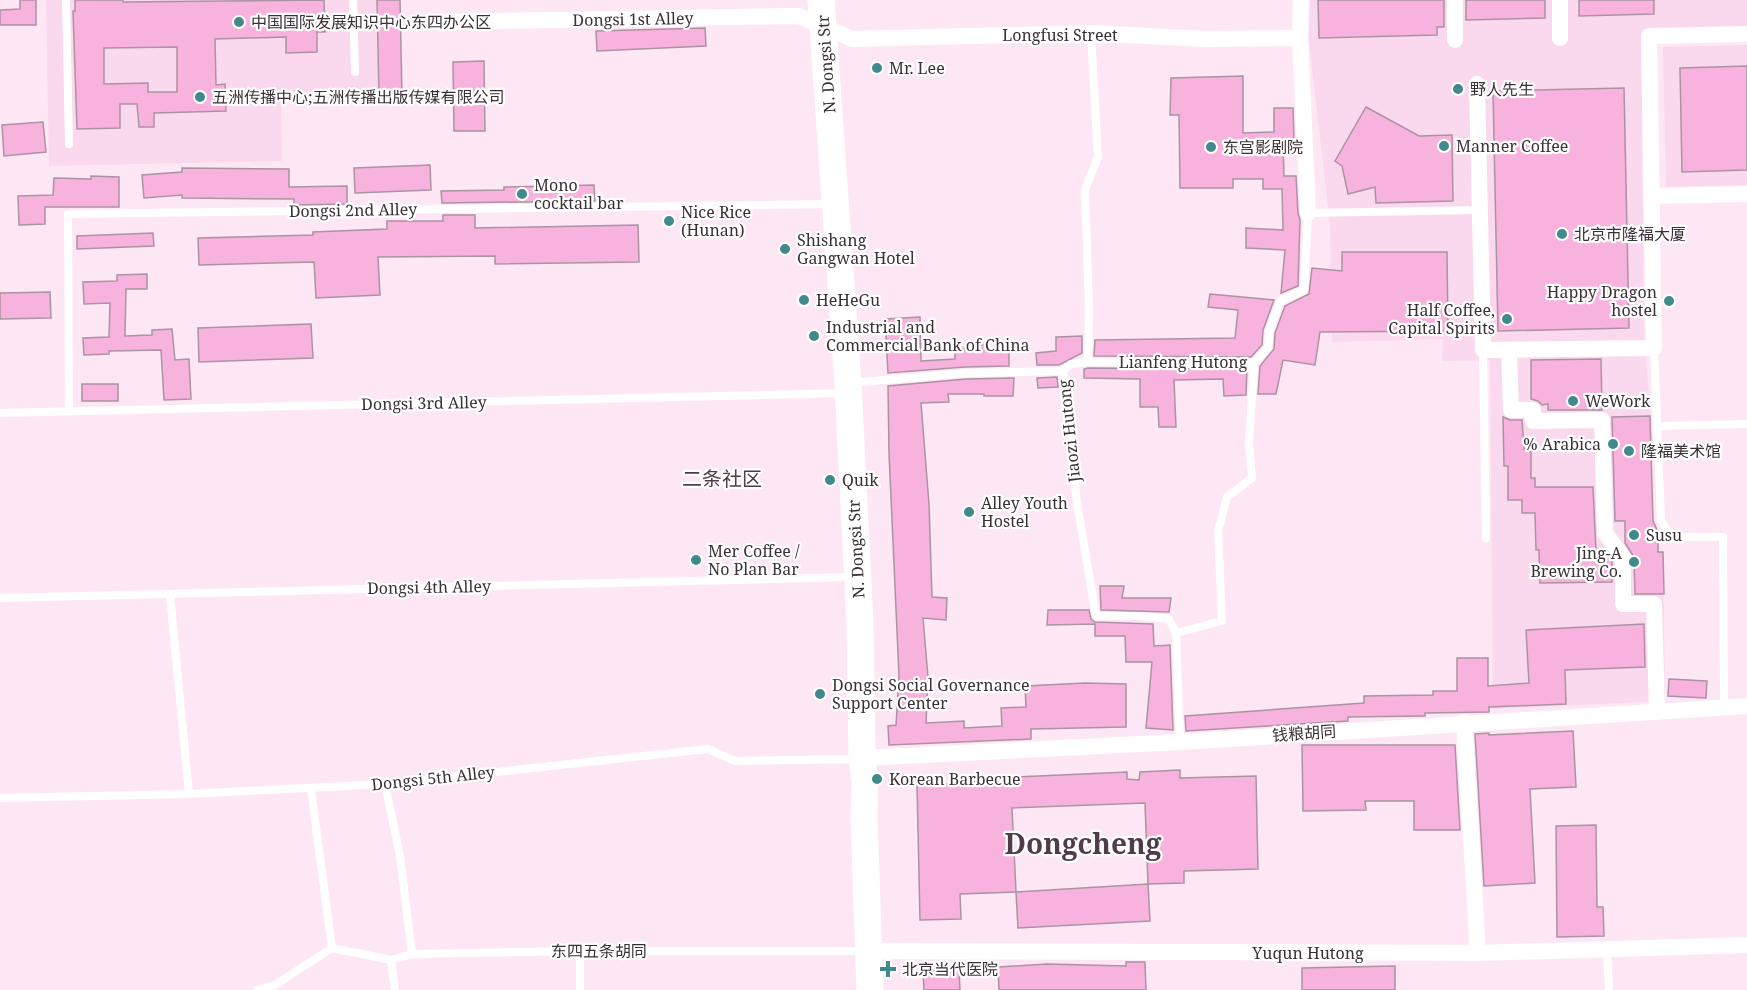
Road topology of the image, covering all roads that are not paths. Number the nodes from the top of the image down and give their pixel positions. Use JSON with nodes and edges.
{"nodes":[{"id":1,"x":66,"y":0,"type":"edge"},
{"id":2,"x":353,"y":0,"type":"edge"},
{"id":3,"x":821,"y":0,"type":"edge"},
{"id":4,"x":1301,"y":0,"type":"edge"},
{"id":5,"x":1455,"y":0,"type":"edge"},
{"id":6,"x":1560,"y":0,"type":"edge"},
{"id":7,"x":440,"y":22,"type":"dead end"},
{"id":8,"x":823,"y":28,"type":"junction"},
{"id":9,"x":1091,"y":33,"type":"junction"},
{"id":10,"x":1747,"y":34,"type":"edge"},
{"id":11,"x":1300,"y":38,"type":"junction"},
{"id":12,"x":1560,"y":38,"type":"dead end"},
{"id":13,"x":1455,"y":40,"type":"dead end"},
{"id":14,"x":355,"y":72,"type":"dead end"},
{"id":15,"x":1478,"y":84,"type":"dead end"},
{"id":16,"x":69,"y":144,"type":"dead end"},
{"id":17,"x":1747,"y":194,"type":"edge"},
{"id":18,"x":1651,"y":196,"type":"junction"},
{"id":19,"x":835,"y":204,"type":"junction"},
{"id":20,"x":1481,"y":210,"type":"junction"},
{"id":21,"x":1308,"y":213,"type":"junction"},
{"id":22,"x":1654,"y":348,"type":"junction"},
{"id":23,"x":1483,"y":350,"type":"junction"},
{"id":24,"x":1509,"y":350,"type":"junction"},
{"id":25,"x":1088,"y":362,"type":"junction"},
{"id":26,"x":1254,"y":363,"type":"junction"},
{"id":27,"x":1063,"y":371,"type":"junction"},
{"id":28,"x":848,"y":388,"type":"junction"},
{"id":29,"x":69,"y":411,"type":"junction"},
{"id":30,"x":0,"y":413,"type":"edge"},
{"id":31,"x":1747,"y":424,"type":"edge"},
{"id":32,"x":1657,"y":426,"type":"junction"},
{"id":33,"x":1486,"y":538,"type":"dead end"},
{"id":34,"x":858,"y":576,"type":"junction"},
{"id":35,"x":170,"y":594,"type":"junction"},
{"id":36,"x":0,"y":598,"type":"edge"},
{"id":37,"x":1176,"y":633,"type":"junction"},
{"id":38,"x":1747,"y":705,"type":"edge"},
{"id":39,"x":1724,"y":706,"type":"junction"},
{"id":40,"x":1657,"y":711,"type":"junction"},
{"id":41,"x":1464,"y":723,"type":"junction"},
{"id":42,"x":1180,"y":742,"type":"junction"},
{"id":43,"x":862,"y":759,"type":"junction"},
{"id":44,"x":385,"y":784,"type":"junction"},
{"id":45,"x":311,"y":789,"type":"junction"},
{"id":46,"x":189,"y":794,"type":"junction"},
{"id":47,"x":0,"y":798,"type":"edge"},
{"id":48,"x":1747,"y":945,"type":"edge"},
{"id":49,"x":332,"y":948,"type":"junction"},
{"id":50,"x":1607,"y":949,"type":"junction"},
{"id":51,"x":580,"y":951,"type":"junction"},
{"id":52,"x":868,"y":951,"type":"junction"},
{"id":53,"x":1478,"y":953,"type":"junction"},
{"id":54,"x":412,"y":954,"type":"junction"},
{"id":55,"x":391,"y":960,"type":"junction"},
{"id":56,"x":257,"y":990,"type":"edge"},
{"id":57,"x":395,"y":990,"type":"edge"},
{"id":58,"x":580,"y":990,"type":"edge"},
{"id":59,"x":870,"y":990,"type":"edge"},
{"id":60,"x":1609,"y":990,"type":"edge"}],
"edges":[{"from":1,"to":16,"type":"lane"},
{"from":2,"to":14,"type":"lane"},
{"from":3,"to":8,"type":"main road","name":"N. Dongsi Str"},
{"from":4,"to":11,"type":"street","name":"Lianfeng Hutong"},
{"from":5,"to":13,"type":"street"},
{"from":6,"to":12,"type":"street"},
{"from":7,"to":8,"type":"street","name":"Dongsi 1st Alley"},
{"from":8,"to":9,"type":"street","name":"Longfusi Street"},
{"from":8,"to":19,"type":"main road","name":"N. Dongsi Str"},
{"from":9,"to":11,"type":"street","name":"Longfusi Street"},
{"from":9,"to":25,"type":"lane","name":"Jiaozi Hutong"},
{"from":10,"to":18,"type":"street"},
{"from":11,"to":21,"type":"street","name":"Lianfeng Hutong"},
{"from":15,"to":20,"type":"street"},
{"from":17,"to":18,"type":"street"},
{"from":18,"to":22,"type":"street"},
{"from":19,"to":28,"type":"main road","name":"N. Dongsi Str"},
{"from":19,"to":29,"type":"lane","name":"Dongsi 2nd Alley"},
{"from":20,"to":21,"type":"lane"},
{"from":20,"to":23,"type":"street"},
{"from":21,"to":26,"type":"lane","name":"Lianfeng Hutong"},
{"from":22,"to":24,"type":"street"},
{"from":22,"to":32,"type":"lane"},
{"from":23,"to":24,"type":"street"},
{"from":23,"to":33,"type":"lane"},
{"from":24,"to":40,"type":"street"},
{"from":25,"to":26,"type":"lane","name":"Lianfeng Hutong"},
{"from":25,"to":27,"type":"lane","name":"Jiaozi Hutong"},
{"from":26,"to":37,"type":"lane"},
{"from":27,"to":28,"type":"lane","name":"Dongsi 3rd Alley"},
{"from":27,"to":37,"type":"lane","name":"Jiaozi Hutong"},
{"from":28,"to":29,"type":"lane","name":"Dongsi 3rd Alley"},
{"from":28,"to":34,"type":"main road","name":"N. Dongsi Str"},
{"from":29,"to":30,"type":"lane","name":"Dongsi 3rd Alley"},
{"from":31,"to":32,"type":"lane"},
{"from":32,"to":39,"type":"lane"},
{"from":34,"to":35,"type":"lane","name":"Dongsi 4th Alley"},
{"from":34,"to":43,"type":"main road","name":"N. Dongsi Str"},
{"from":35,"to":36,"type":"lane","name":"Dongsi 4th Alley"},
{"from":35,"to":46,"type":"lane"},
{"from":37,"to":42,"type":"lane"},
{"from":38,"to":39,"type":"street","name":"钱粮胡同"},
{"from":39,"to":40,"type":"street","name":"钱粮胡同"},
{"from":40,"to":41,"type":"street","name":"钱粮胡同"},
{"from":41,"to":42,"type":"street","name":"钱粮胡同"},
{"from":41,"to":53,"type":"street"},
{"from":42,"to":43,"type":"street","name":"钱粮胡同"},
{"from":43,"to":44,"type":"lane","name":"Dongsi 5th Alley"},
{"from":43,"to":52,"type":"main road","name":"N. Dongsi Str"},
{"from":44,"to":45,"type":"lane","name":"Dongsi 5th Alley"},
{"from":44,"to":54,"type":"lane"},
{"from":45,"to":46,"type":"lane","name":"Dongsi 5th Alley"},
{"from":45,"to":49,"type":"lane"},
{"from":46,"to":47,"type":"lane","name":"Dongsi 5th Alley"},
{"from":48,"to":50,"type":"street","name":"Yuqun Hutong"},
{"from":49,"to":55,"type":"lane","name":"东四五条胡同"},
{"from":49,"to":56,"type":"lane"},
{"from":50,"to":53,"type":"street","name":"Yuqun Hutong"},
{"from":50,"to":60,"type":"lane"},
{"from":51,"to":52,"type":"lane","name":"东四五条胡同"},
{"from":51,"to":54,"type":"lane","name":"东四五条胡同"},
{"from":51,"to":58,"type":"lane"},
{"from":52,"to":53,"type":"street","name":"Yuqun Hutong"},
{"from":52,"to":59,"type":"main road","name":"N. Dongsi Str"},
{"from":54,"to":55,"type":"lane","name":"东四五条胡同"},
{"from":55,"to":57,"type":"lane"}]}
